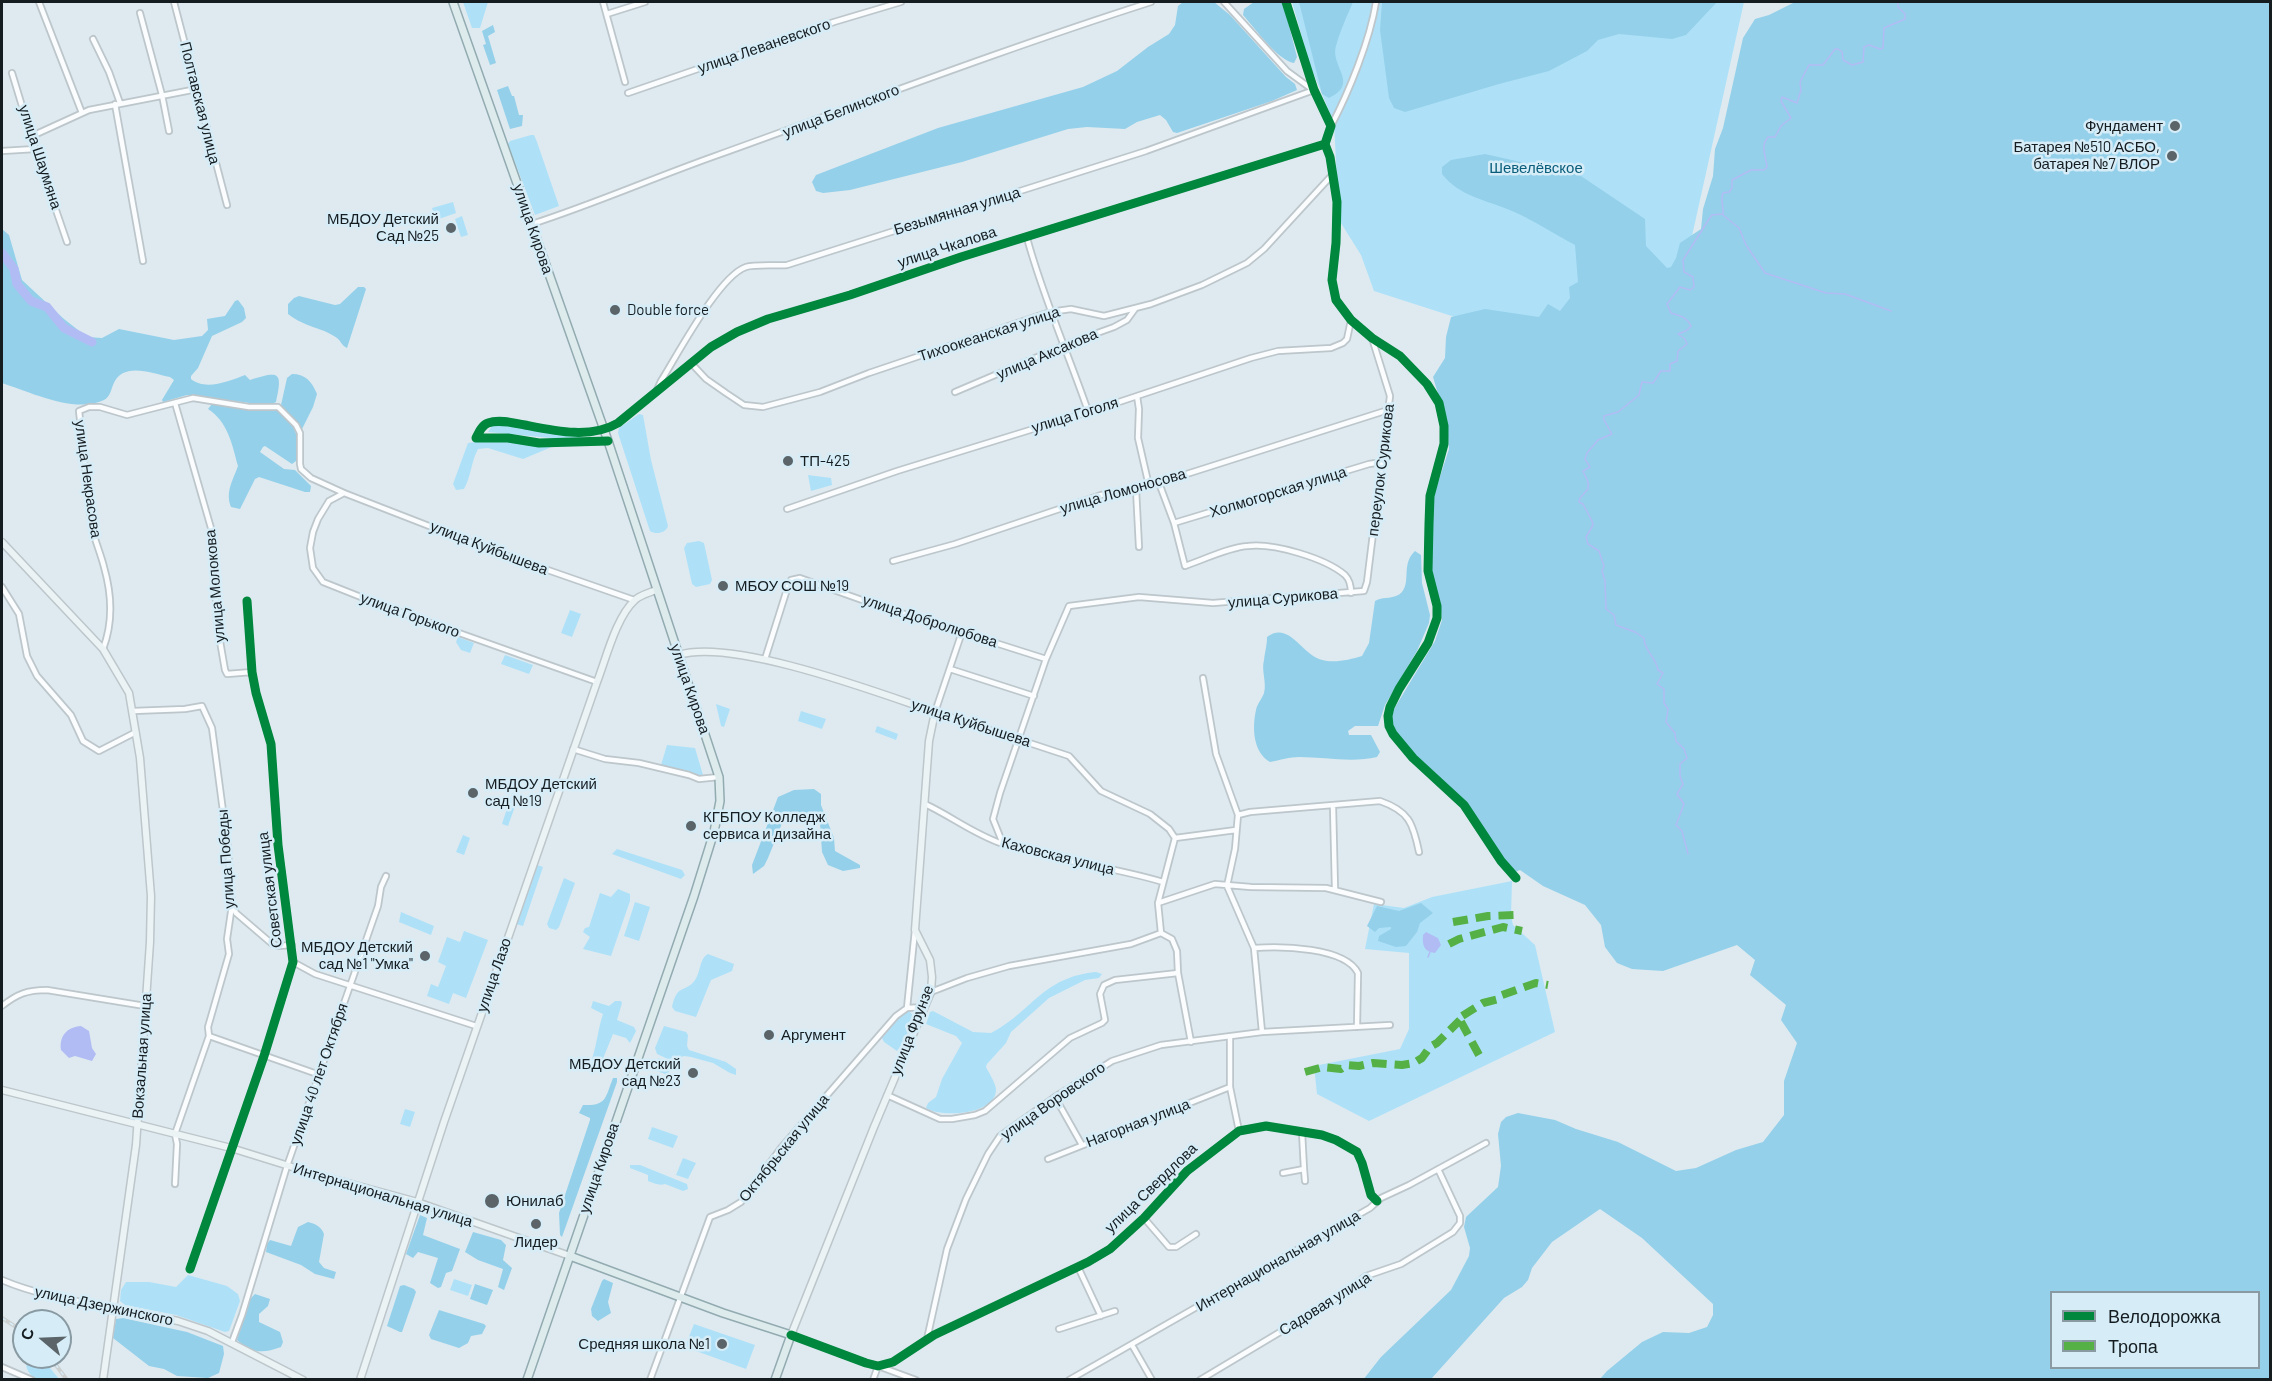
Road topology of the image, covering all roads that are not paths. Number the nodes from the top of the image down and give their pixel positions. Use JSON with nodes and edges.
{"nodes":[{"id":1,"x":39,"y":2,"type":"edge"},
{"id":2,"x":174,"y":2,"type":"edge"},
{"id":3,"x":453,"y":2,"type":"edge"},
{"id":4,"x":603,"y":2,"type":"edge"},
{"id":5,"x":645,"y":2,"type":"edge"},
{"id":6,"x":901,"y":2,"type":"edge"},
{"id":7,"x":1151,"y":2,"type":"edge"},
{"id":8,"x":1224,"y":2,"type":"edge"},
{"id":9,"x":1286,"y":2,"type":"edge"},
{"id":10,"x":1376,"y":2,"type":"edge"},
{"id":11,"x":140,"y":13,"type":"dead end"},
{"id":12,"x":607,"y":14,"type":"junction"},
{"id":13,"x":93,"y":39,"type":"dead end"},
{"id":14,"x":12,"y":73,"type":"dead end"},
{"id":15,"x":625,"y":82,"type":"dead end"},
{"id":16,"x":197,"y":89,"type":"junction"},
{"id":17,"x":1314,"y":90,"type":"junction"},
{"id":18,"x":628,"y":93,"type":"dead end"},
{"id":19,"x":162,"y":95,"type":"junction"},
{"id":20,"x":117,"y":104,"type":"junction"},
{"id":21,"x":82,"y":113,"type":"junction"},
{"id":22,"x":1330,"y":126,"type":"junction"},
{"id":23,"x":169,"y":131,"type":"dead end"},
{"id":24,"x":32,"y":136,"type":"junction"},
{"id":25,"x":1325,"y":144,"type":"junction"},
{"id":26,"x":35,"y":149,"type":"junction"},
{"id":27,"x":2,"y":151,"type":"edge"},
{"id":28,"x":1333,"y":174,"type":"junction"},
{"id":29,"x":227,"y":205,"type":"dead end"},
{"id":30,"x":532,"y":224,"type":"junction"},
{"id":31,"x":1027,"y":238,"type":"junction"},
{"id":32,"x":67,"y":242,"type":"dead end"},
{"id":33,"x":143,"y":261,"type":"dead end"},
{"id":34,"x":1135,"y":309,"type":"junction"},
{"id":35,"x":1050,"y":312,"type":"junction"},
{"id":36,"x":1351,"y":320,"type":"junction"},
{"id":37,"x":1372,"y":338,"type":"junction"},
{"id":38,"x":1066,"y":346,"type":"junction"},
{"id":39,"x":691,"y":363,"type":"junction"},
{"id":40,"x":955,"y":392,"type":"dead end"},
{"id":41,"x":656,"y":393,"type":"junction"},
{"id":42,"x":1137,"y":396,"type":"junction"},
{"id":43,"x":175,"y":403,"type":"junction"},
{"id":44,"x":1388,"y":410,"type":"junction"},
{"id":45,"x":1088,"y":411,"type":"junction"},
{"id":46,"x":604,"y":430,"type":"junction"},
{"id":47,"x":608,"y":441,"type":"junction"},
{"id":48,"x":1383,"y":462,"type":"junction"},
{"id":49,"x":1159,"y":483,"type":"junction"},
{"id":50,"x":1149,"y":486,"type":"junction"},
{"id":51,"x":1136,"y":489,"type":"junction"},
{"id":52,"x":344,"y":493,"type":"junction"},
{"id":53,"x":787,"y":510,"type":"dead end"},
{"id":54,"x":1174,"y":523,"type":"junction"},
{"id":55,"x":2,"y":542,"type":"edge"},
{"id":56,"x":1139,"y":547,"type":"dead end"},
{"id":57,"x":893,"y":561,"type":"dead end"},
{"id":58,"x":2,"y":587,"type":"edge"},
{"id":59,"x":656,"y":590,"type":"junction"},
{"id":60,"x":1351,"y":593,"type":"junction"},
{"id":61,"x":634,"y":600,"type":"junction"},
{"id":62,"x":247,"y":601,"type":"dead end"},
{"id":63,"x":962,"y":632,"type":"junction"},
{"id":64,"x":103,"y":649,"type":"junction"},
{"id":65,"x":679,"y":655,"type":"junction"},
{"id":66,"x":1046,"y":659,"type":"junction"},
{"id":67,"x":765,"y":660,"type":"junction"},
{"id":68,"x":950,"y":669,"type":"junction"},
{"id":69,"x":252,"y":672,"type":"junction"},
{"id":70,"x":1203,"y":678,"type":"dead end"},
{"id":71,"x":597,"y":682,"type":"junction"},
{"id":72,"x":1034,"y":696,"type":"junction"},
{"id":73,"x":133,"y":711,"type":"junction"},
{"id":74,"x":935,"y":712,"type":"junction"},
{"id":75,"x":136,"y":732,"type":"junction"},
{"id":76,"x":1020,"y":739,"type":"junction"},
{"id":77,"x":573,"y":749,"type":"junction"},
{"id":78,"x":719,"y":777,"type":"junction"},
{"id":79,"x":925,"y":804,"type":"junction"},
{"id":80,"x":1333,"y":806,"type":"junction"},
{"id":81,"x":1238,"y":815,"type":"junction"},
{"id":82,"x":1236,"y":830,"type":"junction"},
{"id":83,"x":1175,"y":837,"type":"junction"},
{"id":84,"x":1003,"y":844,"type":"junction"},
{"id":85,"x":1419,"y":852,"type":"dead end"},
{"id":86,"x":386,"y":876,"type":"dead end"},
{"id":87,"x":1516,"y":878,"type":"dead end"},
{"id":88,"x":1163,"y":882,"type":"junction"},
{"id":89,"x":1227,"y":886,"type":"junction"},
{"id":90,"x":1335,"y":889,"type":"junction"},
{"id":91,"x":1381,"y":902,"type":"dead end"},
{"id":92,"x":1158,"y":903,"type":"junction"},
{"id":93,"x":232,"y":905,"type":"junction"},
{"id":94,"x":915,"y":930,"type":"junction"},
{"id":95,"x":1161,"y":933,"type":"junction"},
{"id":96,"x":292,"y":945,"type":"junction"},
{"id":97,"x":1254,"y":948,"type":"junction"},
{"id":98,"x":293,"y":962,"type":"junction"},
{"id":99,"x":1178,"y":973,"type":"junction"},
{"id":100,"x":350,"y":984,"type":"junction"},
{"id":101,"x":931,"y":992,"type":"junction"},
{"id":102,"x":2,"y":1006,"type":"edge"},
{"id":103,"x":145,"y":1006,"type":"junction"},
{"id":104,"x":924,"y":1007,"type":"junction"},
{"id":105,"x":907,"y":1008,"type":"junction"},
{"id":106,"x":1390,"y":1025,"type":"dead end"},
{"id":107,"x":476,"y":1026,"type":"junction"},
{"id":108,"x":1357,"y":1027,"type":"junction"},
{"id":109,"x":1262,"y":1032,"type":"junction"},
{"id":110,"x":209,"y":1036,"type":"junction"},
{"id":111,"x":1230,"y":1038,"type":"junction"},
{"id":112,"x":1191,"y":1042,"type":"junction"},
{"id":113,"x":264,"y":1056,"type":"junction"},
{"id":114,"x":320,"y":1075,"type":"junction"},
{"id":115,"x":1230,"y":1088,"type":"junction"},
{"id":116,"x":2,"y":1090,"type":"edge"},
{"id":117,"x":887,"y":1095,"type":"junction"},
{"id":118,"x":1055,"y":1097,"type":"junction"},
{"id":119,"x":138,"y":1124,"type":"junction"},
{"id":120,"x":1239,"y":1131,"type":"junction"},
{"id":121,"x":1302,"y":1132,"type":"junction"},
{"id":122,"x":175,"y":1134,"type":"junction"},
{"id":123,"x":1486,"y":1143,"type":"dead end"},
{"id":124,"x":1082,"y":1145,"type":"junction"},
{"id":125,"x":231,"y":1148,"type":"junction"},
{"id":126,"x":1048,"y":1159,"type":"dead end"},
{"id":127,"x":287,"y":1166,"type":"junction"},
{"id":128,"x":1304,"y":1169,"type":"junction"},
{"id":129,"x":1438,"y":1169,"type":"junction"},
{"id":130,"x":1283,"y":1173,"type":"dead end"},
{"id":131,"x":1305,"y":1180,"type":"dead end"},
{"id":132,"x":175,"y":1184,"type":"dead end"},
{"id":133,"x":1377,"y":1201,"type":"junction"},
{"id":134,"x":417,"y":1202,"type":"junction"},
{"id":135,"x":1144,"y":1218,"type":"junction"},
{"id":136,"x":1196,"y":1234,"type":"dead end"},
{"id":137,"x":570,"y":1256,"type":"junction"},
{"id":138,"x":1078,"y":1267,"type":"junction"},
{"id":139,"x":190,"y":1269,"type":"dead end"},
{"id":140,"x":2,"y":1280,"type":"edge"},
{"id":141,"x":681,"y":1297,"type":"junction"},
{"id":142,"x":114,"y":1308,"type":"junction"},
{"id":143,"x":1115,"y":1311,"type":"dead end"},
{"id":144,"x":1101,"y":1316,"type":"junction"},
{"id":145,"x":1059,"y":1329,"type":"dead end"},
{"id":146,"x":791,"y":1335,"type":"junction"},
{"id":147,"x":927,"y":1339,"type":"junction"},
{"id":148,"x":232,"y":1342,"type":"junction"},
{"id":149,"x":1132,"y":1345,"type":"junction"},
{"id":150,"x":878,"y":1366,"type":"junction"},
{"id":151,"x":2,"y":1367,"type":"edge"},
{"id":152,"x":32,"y":1380,"type":"edge"},
{"id":153,"x":103,"y":1380,"type":"edge"},
{"id":154,"x":303,"y":1380,"type":"edge"},
{"id":155,"x":360,"y":1380,"type":"edge"},
{"id":156,"x":527,"y":1380,"type":"edge"},
{"id":157,"x":650,"y":1380,"type":"edge"},
{"id":158,"x":775,"y":1380,"type":"edge"},
{"id":159,"x":873,"y":1380,"type":"edge"},
{"id":160,"x":916,"y":1380,"type":"edge"},
{"id":161,"x":1069,"y":1380,"type":"edge"},
{"id":162,"x":1152,"y":1380,"type":"edge"},
{"id":163,"x":1200,"y":1380,"type":"edge"}],
"edges":[{"from":1,"to":21,"type":"street"},
{"from":2,"to":16,"type":"street","name":"Полтавская улица"},
{"from":3,"to":30,"type":"main road","name":"улица Кирова"},
{"from":4,"to":12,"type":"street"},
{"from":5,"to":12,"type":"street"},
{"from":6,"to":18,"type":"street","name":"улица Леваневского"},
{"from":7,"to":30,"type":"street","name":"улица Белинского"},
{"from":8,"to":17,"type":"street"},
{"from":9,"to":17,"type":"street"},
{"from":10,"to":22,"type":"street"},
{"from":11,"to":19,"type":"street"},
{"from":12,"to":15,"type":"street"},
{"from":13,"to":20,"type":"street"},
{"from":14,"to":24,"type":"street","name":"улица Шаумяна"},
{"from":16,"to":19,"type":"street"},
{"from":16,"to":29,"type":"street","name":"Полтавская улица"},
{"from":17,"to":22,"type":"street"},
{"from":17,"to":41,"type":"street","name":"Безымянная улица"},
{"from":19,"to":20,"type":"street"},
{"from":19,"to":23,"type":"street"},
{"from":20,"to":21,"type":"street"},
{"from":20,"to":33,"type":"street"},
{"from":21,"to":24,"type":"street"},
{"from":22,"to":25,"type":"street"},
{"from":24,"to":26,"type":"street","name":"улица Шаумяна"},
{"from":25,"to":28,"type":"street"},
{"from":25,"to":31,"type":"street","name":"улица Чкалова"},
{"from":26,"to":27,"type":"street"},
{"from":26,"to":32,"type":"street","name":"улица Шаумяна"},
{"from":28,"to":34,"type":"street","name":"Тихоокеанская улица"},
{"from":28,"to":36,"type":"street"},
{"from":30,"to":46,"type":"main road","name":"улица Кирова"},
{"from":31,"to":35,"type":"street"},
{"from":31,"to":39,"type":"street","name":"улица Чкалова"},
{"from":34,"to":35,"type":"street","name":"Тихоокеанская улица"},
{"from":34,"to":38,"type":"street","name":"улица Аксакова"},
{"from":35,"to":38,"type":"street"},
{"from":35,"to":39,"type":"street","name":"Тихоокеанская улица"},
{"from":36,"to":37,"type":"street"},
{"from":36,"to":42,"type":"street","name":"улица Гоголя"},
{"from":37,"to":44,"type":"street","name":"переулок Сурикова"},
{"from":37,"to":87,"type":"street"},
{"from":38,"to":40,"type":"street","name":"улица Аксакова"},
{"from":38,"to":45,"type":"street"},
{"from":39,"to":41,"type":"street","name":"улица Чкалова"},
{"from":41,"to":46,"type":"street","name":"улица Чкалова"},
{"from":42,"to":45,"type":"street","name":"улица Гоголя"},
{"from":42,"to":50,"type":"street"},
{"from":43,"to":52,"type":"street","name":"улица Некрасова"},
{"from":43,"to":64,"type":"street","name":"улица Некрасова"},
{"from":43,"to":69,"type":"street","name":"улица Молокова"},
{"from":44,"to":48,"type":"street","name":"переулок Сурикова"},
{"from":44,"to":49,"type":"street","name":"улица Ломоносова"},
{"from":45,"to":53,"type":"street","name":"улица Гоголя"},
{"from":46,"to":47,"type":"main road","name":"улица Кирова"},
{"from":46,"to":47,"type":"street"},
{"from":47,"to":59,"type":"main road","name":"улица Кирова"},
{"from":48,"to":54,"type":"street","name":"Холмогорская улица"},
{"from":48,"to":60,"type":"street","name":"переулок Сурикова"},
{"from":49,"to":50,"type":"street","name":"улица Ломоносова"},
{"from":49,"to":54,"type":"street"},
{"from":50,"to":51,"type":"street","name":"улица Ломоносова"},
{"from":51,"to":56,"type":"street"},
{"from":51,"to":57,"type":"street","name":"улица Ломоносова"},
{"from":52,"to":61,"type":"street","name":"улица Куйбышева"},
{"from":52,"to":71,"type":"street","name":"улица Горького"},
{"from":54,"to":60,"type":"street","name":"улица Сурикова"},
{"from":55,"to":64,"type":"main road"},
{"from":58,"to":75,"type":"street"},
{"from":59,"to":61,"type":"main road"},
{"from":59,"to":65,"type":"main road","name":"улица Кирова"},
{"from":60,"to":66,"type":"street","name":"улица Сурикова"},
{"from":61,"to":71,"type":"main road","name":"улица Лазо"},
{"from":62,"to":69,"type":"street","name":"Советская улица"},
{"from":63,"to":66,"type":"street","name":"улица Добролюбова"},
{"from":63,"to":67,"type":"street","name":"улица Добролюбова"},
{"from":63,"to":68,"type":"street","name":"улица Фрунзе"},
{"from":64,"to":73,"type":"main road","name":"Вокзальная улица"},
{"from":65,"to":67,"type":"main road","name":"улица Куйбышева"},
{"from":65,"to":78,"type":"main road","name":"улица Кирова"},
{"from":66,"to":72,"type":"street"},
{"from":67,"to":74,"type":"main road","name":"улица Куйбышева"},
{"from":68,"to":72,"type":"street"},
{"from":68,"to":74,"type":"street","name":"улица Фрунзе"},
{"from":69,"to":96,"type":"street","name":"Советская улица"},
{"from":70,"to":81,"type":"street"},
{"from":71,"to":77,"type":"main road","name":"улица Лазо"},
{"from":72,"to":76,"type":"street"},
{"from":73,"to":75,"type":"main road","name":"Вокзальная улица"},
{"from":73,"to":93,"type":"street","name":"улица Победы"},
{"from":74,"to":76,"type":"street","name":"улица Куйбышева"},
{"from":74,"to":79,"type":"main road","name":"улица Фрунзе"},
{"from":75,"to":103,"type":"main road","name":"Вокзальная улица"},
{"from":76,"to":83,"type":"street","name":"улица Куйбышева"},
{"from":76,"to":84,"type":"street"},
{"from":77,"to":78,"type":"street"},
{"from":77,"to":107,"type":"main road","name":"улица Лазо"},
{"from":78,"to":137,"type":"main road","name":"улица Кирова"},
{"from":79,"to":84,"type":"street","name":"Каховская улица"},
{"from":79,"to":94,"type":"main road","name":"улица Фрунзе"},
{"from":80,"to":81,"type":"street"},
{"from":80,"to":85,"type":"street"},
{"from":80,"to":90,"type":"street"},
{"from":81,"to":82,"type":"street"},
{"from":82,"to":83,"type":"street"},
{"from":82,"to":89,"type":"street"},
{"from":83,"to":88,"type":"street"},
{"from":84,"to":88,"type":"street","name":"Каховская улица"},
{"from":86,"to":100,"type":"street","name":"улица 40 лет Октября"},
{"from":88,"to":92,"type":"street"},
{"from":89,"to":90,"type":"street"},
{"from":89,"to":92,"type":"street"},
{"from":89,"to":97,"type":"street"},
{"from":90,"to":91,"type":"street"},
{"from":92,"to":95,"type":"street"},
{"from":93,"to":96,"type":"street"},
{"from":93,"to":110,"type":"street","name":"улица Победы"},
{"from":94,"to":101,"type":"main road","name":"улица Фрунзе"},
{"from":94,"to":105,"type":"street"},
{"from":95,"to":99,"type":"street"},
{"from":95,"to":101,"type":"street"},
{"from":96,"to":98,"type":"street","name":"Советская улица"},
{"from":97,"to":108,"type":"street"},
{"from":97,"to":109,"type":"street"},
{"from":98,"to":100,"type":"street"},
{"from":98,"to":113,"type":"street","name":"Советская улица"},
{"from":99,"to":112,"type":"street"},
{"from":99,"to":117,"type":"street"},
{"from":100,"to":107,"type":"street"},
{"from":100,"to":114,"type":"street","name":"улица 40 лет Октября"},
{"from":101,"to":104,"type":"main road","name":"улица Фрунзе"},
{"from":102,"to":103,"type":"street"},
{"from":103,"to":119,"type":"main road","name":"Вокзальная улица"},
{"from":104,"to":105,"type":"street"},
{"from":104,"to":117,"type":"main road","name":"улица Фрунзе"},
{"from":105,"to":141,"type":"street","name":"Октябрьская улица"},
{"from":106,"to":108,"type":"street","name":"улица Воровского"},
{"from":107,"to":134,"type":"main road","name":"улица Лазо"},
{"from":108,"to":109,"type":"street","name":"улица Воровского"},
{"from":109,"to":111,"type":"street","name":"улица Воровского"},
{"from":110,"to":113,"type":"street"},
{"from":110,"to":122,"type":"street","name":"улица Победы"},
{"from":111,"to":112,"type":"street","name":"улица Воровского"},
{"from":111,"to":115,"type":"street"},
{"from":112,"to":118,"type":"street","name":"улица Воровского"},
{"from":113,"to":114,"type":"street"},
{"from":113,"to":125,"type":"street","name":"Советская улица"},
{"from":114,"to":127,"type":"street","name":"улица 40 лет Октября"},
{"from":115,"to":120,"type":"street"},
{"from":115,"to":124,"type":"street","name":"Нагорная улица"},
{"from":116,"to":119,"type":"main road","name":"Интернациональная улица"},
{"from":117,"to":146,"type":"main road","name":"улица Фрунзе"},
{"from":118,"to":124,"type":"street"},
{"from":118,"to":147,"type":"street","name":"улица Воровского"},
{"from":119,"to":122,"type":"main road","name":"Интернациональная улица"},
{"from":119,"to":142,"type":"main road","name":"Вокзальная улица"},
{"from":120,"to":121,"type":"street","name":"улица Свердлова"},
{"from":120,"to":135,"type":"street","name":"улица Свердлова"},
{"from":121,"to":128,"type":"street"},
{"from":121,"to":133,"type":"street","name":"улица Свердлова"},
{"from":122,"to":125,"type":"main road","name":"Интернациональная улица"},
{"from":122,"to":132,"type":"street","name":"улица Победы"},
{"from":123,"to":129,"type":"street","name":"Интернациональная улица"},
{"from":124,"to":126,"type":"street","name":"Нагорная улица"},
{"from":125,"to":127,"type":"main road","name":"Интернациональная улица"},
{"from":125,"to":139,"type":"street","name":"Советская улица"},
{"from":127,"to":134,"type":"main road","name":"Интернациональная улица"},
{"from":127,"to":148,"type":"street","name":"улица 40 лет Октября"},
{"from":128,"to":130,"type":"street"},
{"from":128,"to":131,"type":"street"},
{"from":129,"to":133,"type":"street","name":"Интернациональная улица"},
{"from":129,"to":163,"type":"street","name":"Садовая улица"},
{"from":133,"to":149,"type":"street","name":"Интернациональная улица"},
{"from":134,"to":137,"type":"main road","name":"Интернациональная улица"},
{"from":134,"to":155,"type":"main road","name":"улица Лазо"},
{"from":135,"to":136,"type":"street"},
{"from":135,"to":138,"type":"street","name":"улица Свердлова"},
{"from":137,"to":141,"type":"main road","name":"Интернациональная улица"},
{"from":137,"to":156,"type":"main road","name":"улица Кирова"},
{"from":138,"to":144,"type":"street"},
{"from":138,"to":147,"type":"street","name":"улица Свердлова"},
{"from":140,"to":142,"type":"street","name":"улица Дзержинского"},
{"from":141,"to":146,"type":"main road","name":"Интернациональная улица"},
{"from":141,"to":157,"type":"street","name":"Октябрьская улица"},
{"from":142,"to":148,"type":"main road","name":"улица Дзержинского"},
{"from":142,"to":153,"type":"main road","name":"Вокзальная улица"},
{"from":143,"to":144,"type":"street"},
{"from":144,"to":145,"type":"street"},
{"from":146,"to":150,"type":"street"},
{"from":146,"to":158,"type":"main road","name":"улица Фрунзе"},
{"from":147,"to":150,"type":"street","name":"улица Свердлова"},
{"from":148,"to":154,"type":"main road","name":"улица Дзержинского"},
{"from":149,"to":161,"type":"street","name":"Интернациональная улица"},
{"from":149,"to":162,"type":"street"},
{"from":150,"to":159,"type":"street"},
{"from":150,"to":160,"type":"street"},
{"from":151,"to":152,"type":"street"}]}
